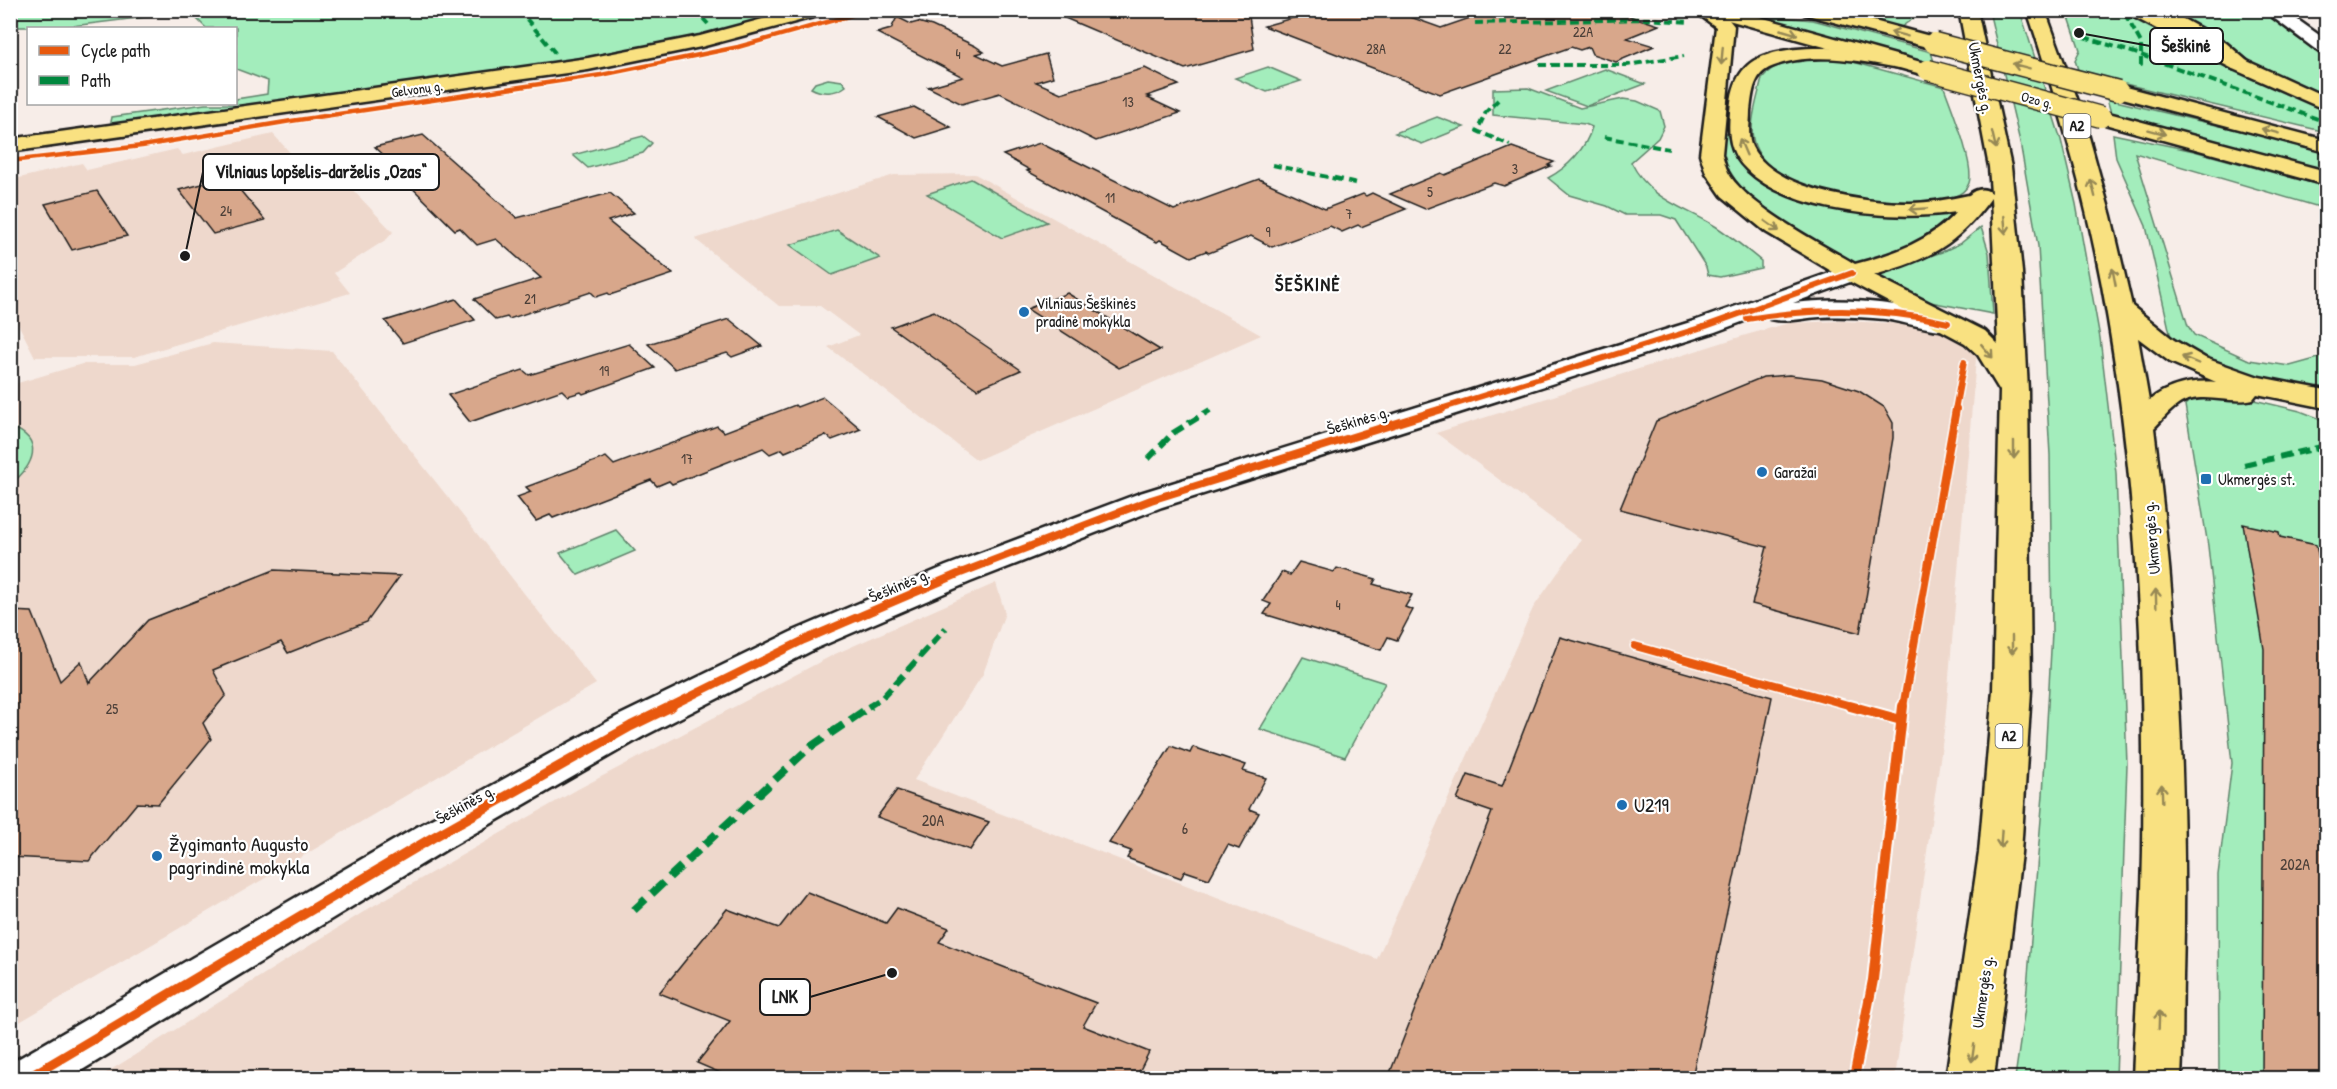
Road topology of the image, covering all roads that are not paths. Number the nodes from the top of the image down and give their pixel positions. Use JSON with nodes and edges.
{"nodes":[{"id":1,"x":819,"y":10,"type":"edge"},
{"id":2,"x":1702,"y":10,"type":"edge"},
{"id":3,"x":1810,"y":10,"type":"edge"},
{"id":4,"x":1968,"y":10,"type":"edge"},
{"id":5,"x":2036,"y":10,"type":"edge"},
{"id":6,"x":2134,"y":10,"type":"edge"},
{"id":7,"x":2154,"y":10,"type":"edge"},
{"id":8,"x":2272,"y":10,"type":"edge"},
{"id":9,"x":1726,"y":18,"type":"edge"},
{"id":10,"x":1863,"y":24,"type":"junction"},
{"id":11,"x":2326,"y":48,"type":"edge"},
{"id":12,"x":1900,"y":63,"type":"junction"},
{"id":13,"x":2240,"y":65,"type":"junction"},
{"id":14,"x":2326,"y":104,"type":"edge"},
{"id":15,"x":10,"y":146,"type":"edge"},
{"id":16,"x":2326,"y":146,"type":"edge"},
{"id":17,"x":2000,"y":167,"type":"junction"},
{"id":18,"x":2326,"y":178,"type":"edge"},
{"id":19,"x":1976,"y":201,"type":"junction"},
{"id":20,"x":1852,"y":273,"type":"junction"},
{"id":21,"x":2121,"y":310,"type":"junction"},
{"id":22,"x":1948,"y":323,"type":"junction"},
{"id":23,"x":1706,"y":326,"type":"junction"},
{"id":24,"x":2014,"y":391,"type":"junction"},
{"id":25,"x":2326,"y":399,"type":"edge"},
{"id":26,"x":2326,"y":413,"type":"edge"},
{"id":27,"x":2140,"y":425,"type":"junction"},
{"id":28,"x":28,"y":1078,"type":"edge"},
{"id":29,"x":1970,"y":1078,"type":"edge"},
{"id":30,"x":2157,"y":1078,"type":"edge"}],
"edges":[{"from":1,"to":15,"type":"main road","name":"Gelvonų g."},
{"from":2,"to":9,"type":"main road","name":"Ozo g."},
{"from":3,"to":10,"type":"main road","name":"Ozo g."},
{"from":4,"to":17,"type":"main road","name":"Ukmergės g.","number":"A2","one_way":true},
{"from":21,"to":5,"type":"main road","name":"Ukmergės g.","number":"A2","one_way":true},
{"from":6,"to":13,"type":"main road"},
{"from":7,"to":13,"type":"main road"},
{"from":8,"to":11,"type":"street"},
{"from":9,"to":10,"type":"main road"},
{"from":9,"to":12,"type":"main road","name":"Ozo g.","one_way":true},
{"from":9,"to":20,"type":"main road","one_way":true},
{"from":16,"to":10,"type":"main road","name":"Ozo g.","one_way":true,"bridge":true},
{"from":12,"to":18,"type":"main road","name":"Ozo g.","one_way":true,"bridge":true},
{"from":19,"to":12,"type":"main road","one_way":true},
{"from":13,"to":14,"type":"main road"},
{"from":17,"to":19,"type":"main road"},
{"from":17,"to":24,"type":"main road","name":"Ukmergės g.","number":"A2","one_way":true},
{"from":19,"to":20,"type":"main road"},
{"from":20,"to":22,"type":"main road"},
{"from":20,"to":23,"type":"street","name":"Šeškinės g."},
{"from":25,"to":21,"type":"main road","one_way":true},
{"from":21,"to":27,"type":"main road","name":"Ukmergės g.","number":"A2"},
{"from":22,"to":23,"type":"street"},
{"from":22,"to":24,"type":"main road","one_way":true},
{"from":23,"to":28,"type":"street","name":"Šeškinės g."},
{"from":24,"to":29,"type":"main road","name":"Ukmergės g.","number":"A2","one_way":true},
{"from":26,"to":27,"type":"main road"},
{"from":30,"to":27,"type":"main road","name":"Ukmergės g.","number":"A2","one_way":true}]}
